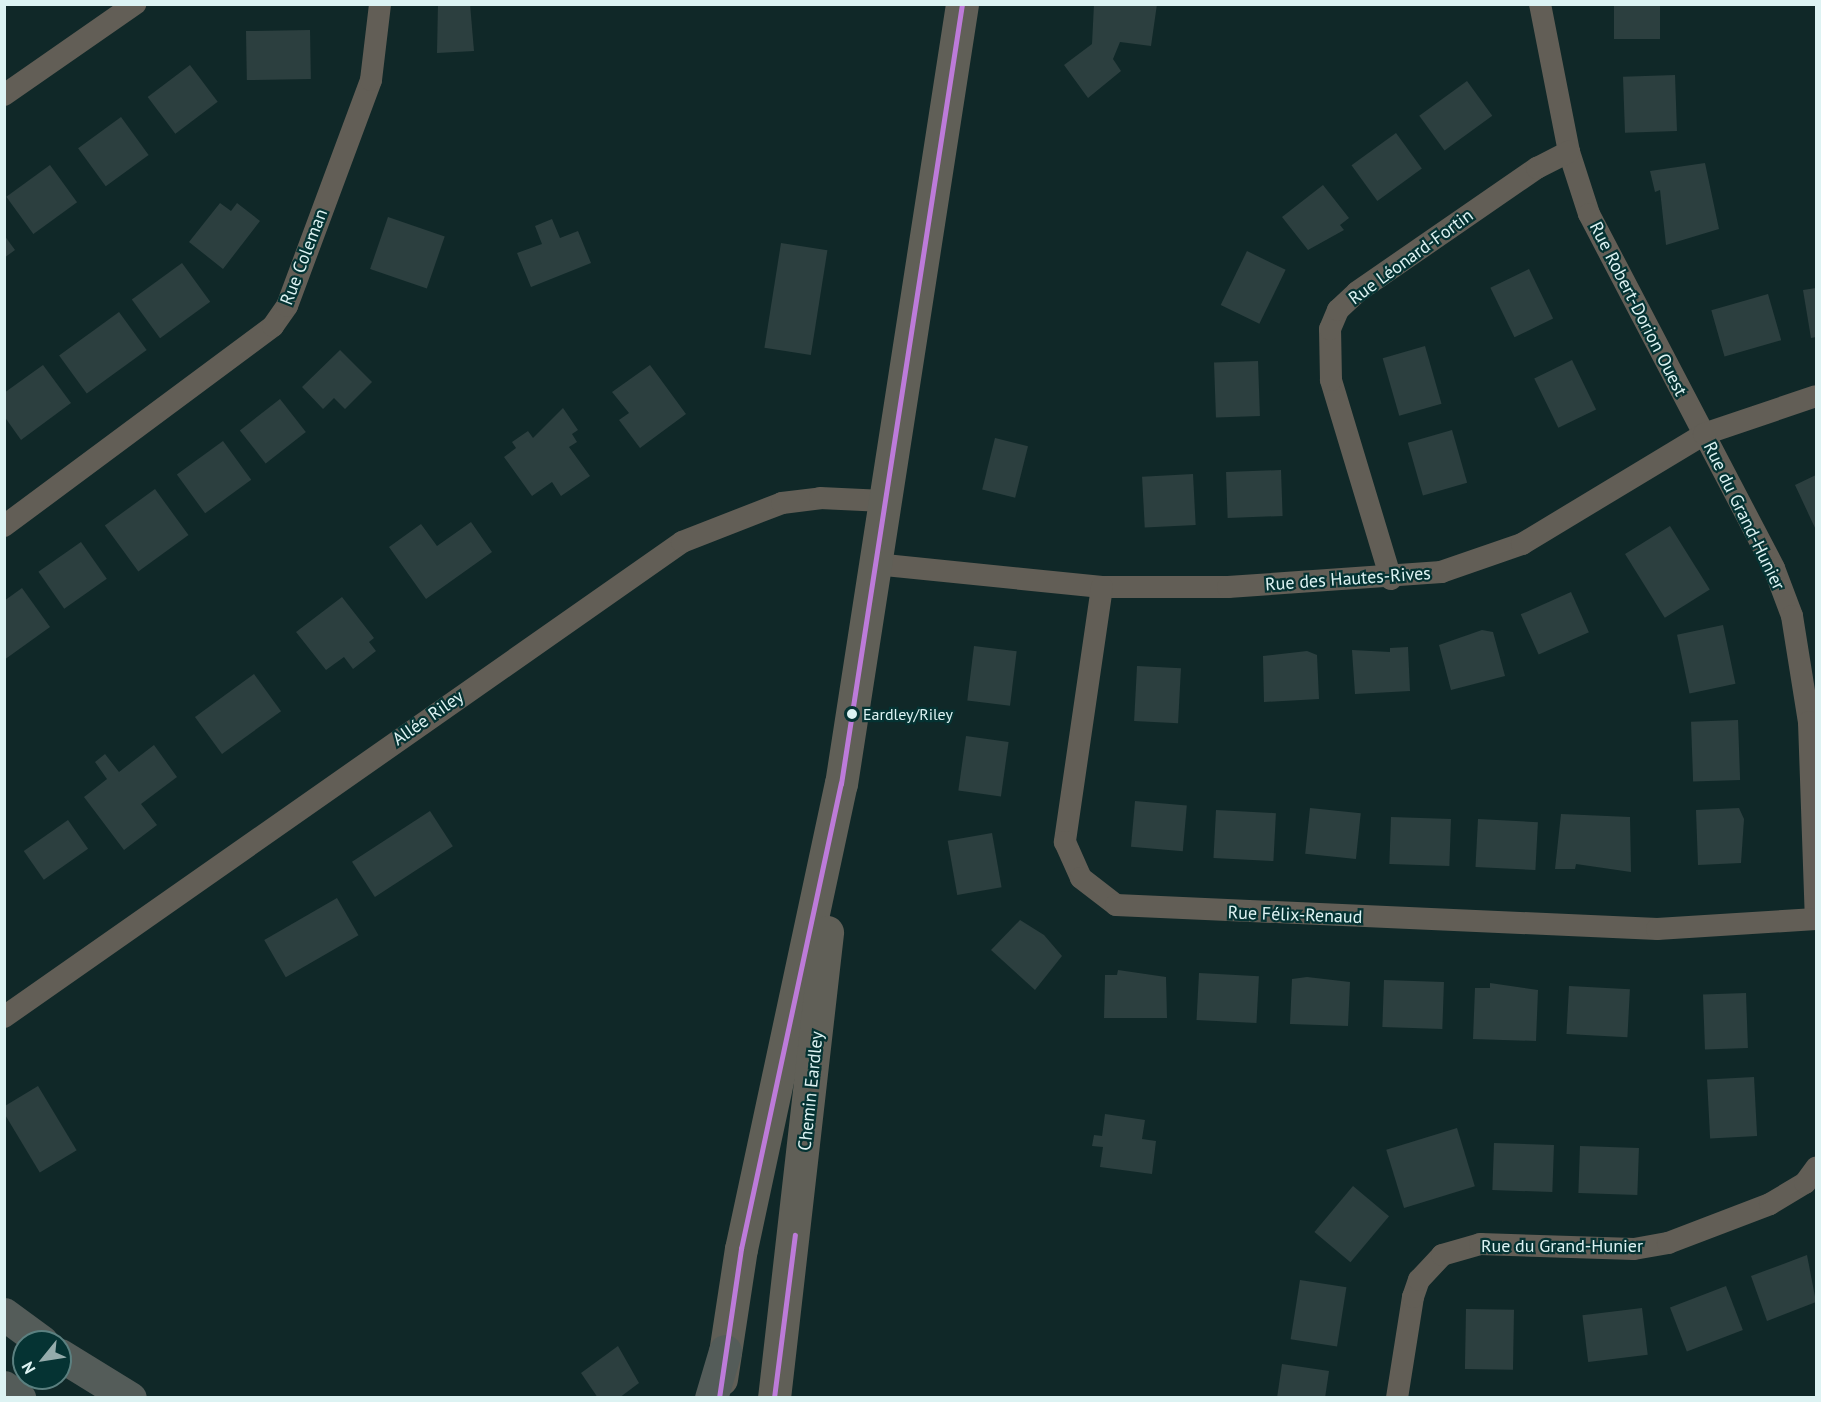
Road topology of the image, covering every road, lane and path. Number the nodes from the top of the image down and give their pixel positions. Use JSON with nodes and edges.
{"nodes":[{"id":1,"x":380,"y":4,"type":"edge"},
{"id":2,"x":962,"y":4,"type":"edge"},
{"id":3,"x":1540,"y":4,"type":"edge"},
{"id":4,"x":129,"y":6,"type":"edge"},
{"id":5,"x":4,"y":95,"type":"edge"},
{"id":6,"x":1569,"y":152,"type":"junction"},
{"id":7,"x":1816,"y":396,"type":"edge"},
{"id":8,"x":1704,"y":434,"type":"junction"},
{"id":9,"x":884,"y":501,"type":"junction"},
{"id":10,"x":4,"y":526,"type":"edge"},
{"id":11,"x":875,"y":564,"type":"junction"},
{"id":12,"x":1391,"y":579,"type":"junction"},
{"id":13,"x":1102,"y":586,"type":"junction"},
{"id":14,"x":841,"y":784,"type":"junction"},
{"id":15,"x":1816,"y":919,"type":"edge"},
{"id":16,"x":4,"y":1017,"type":"edge"},
{"id":17,"x":1816,"y":1168,"type":"edge"},
{"id":18,"x":4,"y":1314,"type":"edge"},
{"id":19,"x":26,"y":1330,"type":"edge"},
{"id":20,"x":725,"y":1351,"type":"junction"},
{"id":21,"x":72,"y":1362,"type":"edge"},
{"id":22,"x":4,"y":1388,"type":"edge"},
{"id":23,"x":19,"y":1398,"type":"edge"},
{"id":24,"x":130,"y":1398,"type":"edge"},
{"id":25,"x":711,"y":1398,"type":"edge"},
{"id":26,"x":719,"y":1398,"type":"edge"},
{"id":27,"x":774,"y":1398,"type":"edge"},
{"id":28,"x":1397,"y":1398,"type":"edge"}],
"edges":[{"from":1,"to":10,"type":"street","name":"Rue Coleman"},
{"from":2,"to":9,"type":"main road","name":"Chemin Eardley"},
{"from":3,"to":6,"type":"street","name":"Rue Robert-Dorion Ouest"},
{"from":4,"to":5,"type":"street"},
{"from":6,"to":8,"type":"street","name":"Rue Robert-Dorion Ouest"},
{"from":6,"to":12,"type":"street","name":"Rue Léonard-Fortin"},
{"from":7,"to":8,"type":"street","name":"Rue des Hautes-Rives"},
{"from":8,"to":12,"type":"street","name":"Rue des Hautes-Rives"},
{"from":8,"to":15,"type":"street","name":"Rue du Grand-Hunier"},
{"from":9,"to":11,"type":"main road","name":"Chemin Eardley"},
{"from":9,"to":16,"type":"street","name":"Allée Riley"},
{"from":11,"to":13,"type":"street","name":"Rue des Hautes-Rives"},
{"from":11,"to":14,"type":"main road","name":"Chemin Eardley"},
{"from":12,"to":13,"type":"street","name":"Rue des Hautes-Rives"},
{"from":13,"to":15,"type":"street","name":"Rue Félix-Renaud"},
{"from":14,"to":20,"type":"main road","name":"Chemin Eardley"},
{"from":14,"to":27,"type":"main road","name":"Chemin Eardley"},
{"from":17,"to":28,"type":"street","name":"Rue du Grand-Hunier"},
{"from":18,"to":19,"type":"highway"},
{"from":20,"to":25,"type":"highway"},
{"from":20,"to":26,"type":"main road","name":"Chemin Eardley"},
{"from":21,"to":24,"type":"highway"},
{"from":22,"to":23,"type":"highway"}]}
